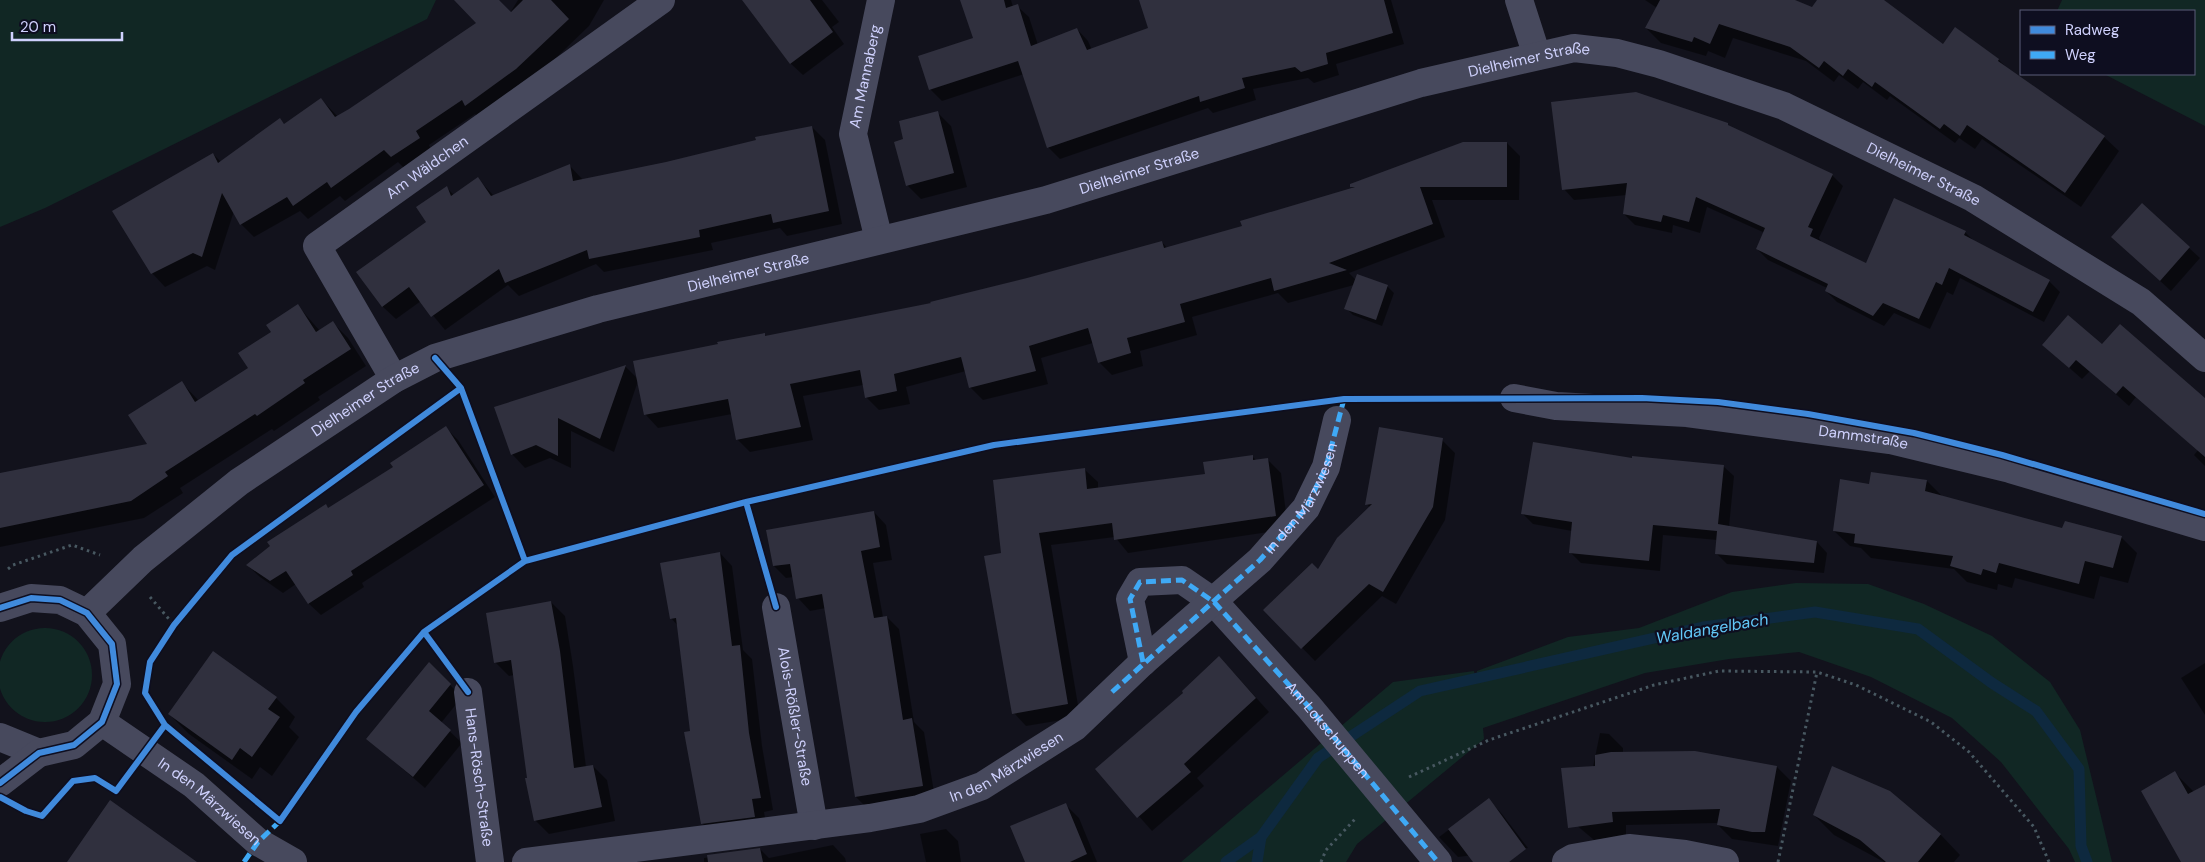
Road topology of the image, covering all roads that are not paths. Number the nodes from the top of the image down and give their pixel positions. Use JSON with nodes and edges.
{"nodes":[{"id":1,"x":662,"y":0,"type":"edge"},
{"id":2,"x":881,"y":0,"type":"edge"},
{"id":3,"x":1519,"y":0,"type":"edge"},
{"id":4,"x":1537,"y":56,"type":"junction"},
{"id":5,"x":879,"y":240,"type":"junction"},
{"id":6,"x":2205,"y":358,"type":"edge"},
{"id":7,"x":394,"y":380,"type":"junction"},
{"id":8,"x":1514,"y":398,"type":"dead end"},
{"id":9,"x":1337,"y":420,"type":"dead end"},
{"id":10,"x":2205,"y":527,"type":"edge"},
{"id":11,"x":1214,"y":602,"type":"junction"},
{"id":12,"x":0,"y":608,"type":"edge"},
{"id":13,"x":776,"y":608,"type":"dead end"},
{"id":14,"x":87,"y":613,"type":"junction"},
{"id":15,"x":1143,"y":662,"type":"junction"},
{"id":16,"x":468,"y":692,"type":"dead end"},
{"id":17,"x":102,"y":722,"type":"junction"},
{"id":18,"x":0,"y":738,"type":"edge"},
{"id":19,"x":39,"y":753,"type":"junction"},
{"id":20,"x":0,"y":783,"type":"edge"},
{"id":21,"x":814,"y":826,"type":"junction"},
{"id":22,"x":293,"y":862,"type":"edge"},
{"id":23,"x":490,"y":862,"type":"edge"},
{"id":24,"x":526,"y":862,"type":"edge"},
{"id":25,"x":1438,"y":862,"type":"edge"},
{"id":26,"x":1566,"y":862,"type":"edge"},
{"id":27,"x":1725,"y":862,"type":"edge"}],
"edges":[{"from":1,"to":7,"type":"street","name":"Am Wäldchen"},
{"from":2,"to":5,"type":"street","name":"Am Mannaberg"},
{"from":3,"to":4,"type":"street"},
{"from":4,"to":5,"type":"street","name":"Dielheimer Straße"},
{"from":4,"to":6,"type":"street","name":"Dielheimer Straße"},
{"from":5,"to":7,"type":"street","name":"Dielheimer Straße"},
{"from":7,"to":14,"type":"street","name":"Dielheimer Straße"},
{"from":8,"to":10,"type":"street","name":"Dammstraße"},
{"from":9,"to":11,"type":"street","name":"In den Märzwiesen"},
{"from":11,"to":15,"type":"street","name":"In den Märzwiesen"},
{"from":11,"to":15,"type":"street","name":"Am Lokschuppen"},
{"from":11,"to":25,"type":"street","name":"Am Lokschuppen"},
{"from":12,"to":14,"type":"street"},
{"from":13,"to":21,"type":"street","name":"Alois-Rößler-Straße"},
{"from":14,"to":17,"type":"street"},
{"from":15,"to":21,"type":"street","name":"In den Märzwiesen"},
{"from":16,"to":23,"type":"street","name":"Hans-Rösch-Straße"},
{"from":17,"to":19,"type":"street"},
{"from":17,"to":22,"type":"street","name":"In den Märzwiesen"},
{"from":18,"to":19,"type":"street"},
{"from":19,"to":20,"type":"street"},
{"from":21,"to":24,"type":"street","name":"In den Märzwiesen"},
{"from":26,"to":27,"type":"street"}]}
